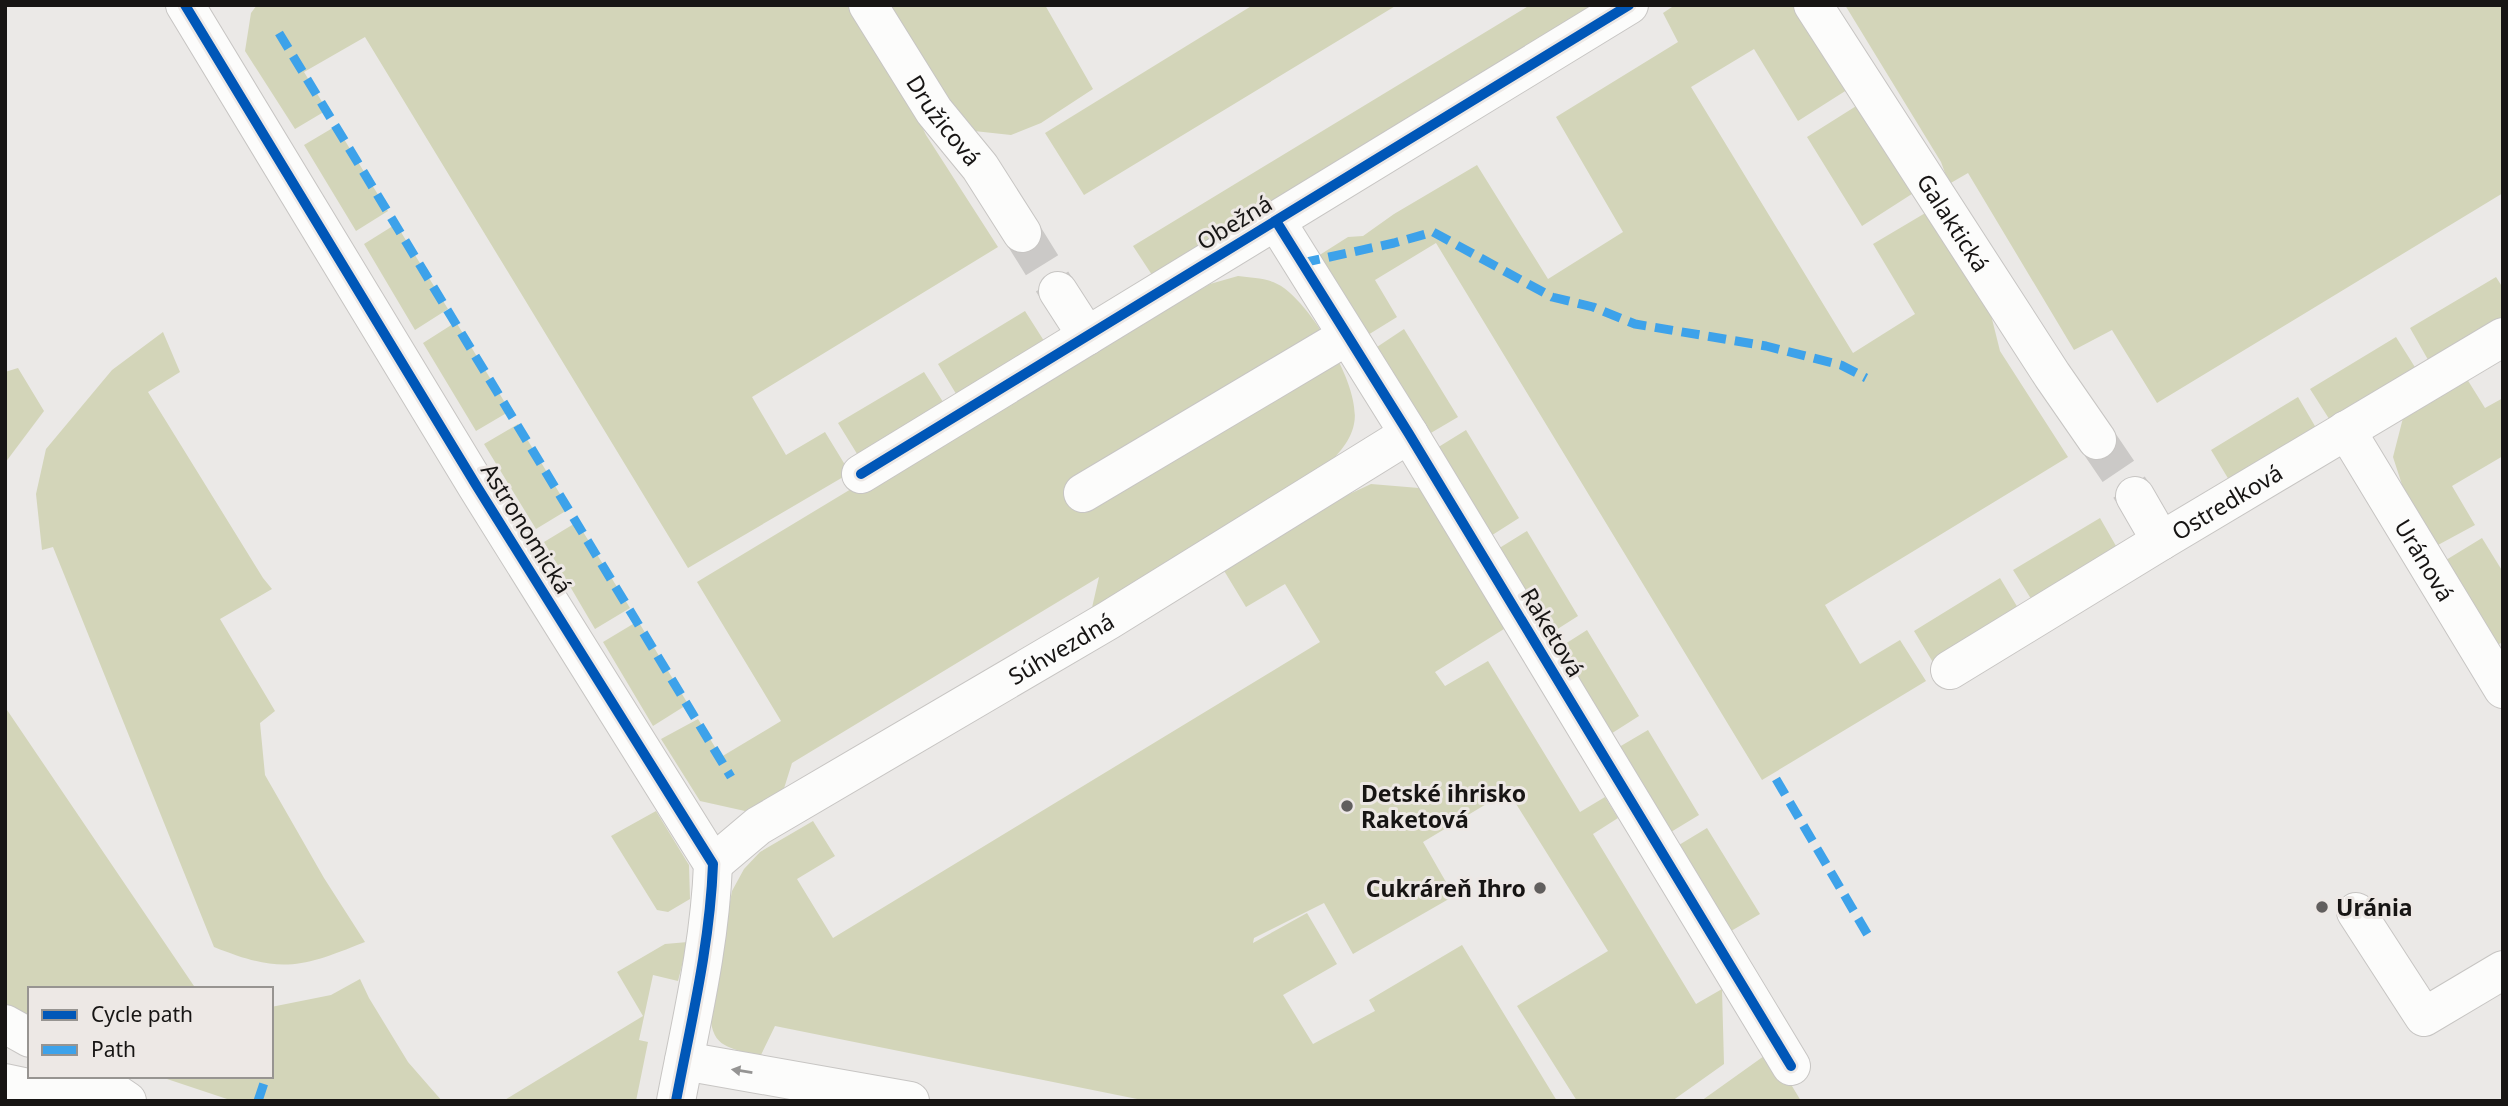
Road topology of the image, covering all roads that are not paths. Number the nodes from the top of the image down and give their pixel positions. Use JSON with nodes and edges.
{"nodes":[{"id":1,"x":868,"y":5,"type":"edge"},
{"id":2,"x":1629,"y":5,"type":"edge"},
{"id":3,"x":1813,"y":5,"type":"edge"},
{"id":4,"x":195,"y":9,"type":"edge"},
{"id":5,"x":1276,"y":221,"type":"junction"},
{"id":6,"x":1022,"y":233,"type":"tunnel mouth"},
{"id":7,"x":1058,"y":292,"type":"tunnel mouth"},
{"id":8,"x":1087,"y":336,"type":"junction"},
{"id":9,"x":1347,"y":336,"type":"junction"},
{"id":10,"x":2503,"y":337,"type":"edge"},
{"id":11,"x":2346,"y":430,"type":"junction"},
{"id":12,"x":1409,"y":434,"type":"junction"},
{"id":13,"x":2097,"y":440,"type":"tunnel mouth"},
{"id":14,"x":861,"y":474,"type":"dead end"},
{"id":15,"x":1083,"y":494,"type":"dead end"},
{"id":16,"x":2135,"y":496,"type":"tunnel mouth"},
{"id":17,"x":2161,"y":541,"type":"junction"},
{"id":18,"x":1950,"y":670,"type":"dead end"},
{"id":19,"x":2503,"y":689,"type":"edge"},
{"id":20,"x":713,"y":864,"type":"junction"},
{"id":21,"x":2356,"y":912,"type":"dead end"},
{"id":22,"x":2503,"y":970,"type":"edge"},
{"id":23,"x":5,"y":1024,"type":"edge"},
{"id":24,"x":28,"y":1037,"type":"edge"},
{"id":25,"x":684,"y":1061,"type":"junction"},
{"id":26,"x":1791,"y":1066,"type":"dead end"},
{"id":27,"x":93,"y":1078,"type":"edge"},
{"id":28,"x":5,"y":1083,"type":"edge"},
{"id":29,"x":89,"y":1101,"type":"edge"},
{"id":30,"x":127,"y":1101,"type":"edge"},
{"id":31,"x":676,"y":1101,"type":"edge"},
{"id":32,"x":910,"y":1101,"type":"edge"}],
"edges":[{"from":1,"to":6,"type":"street","name":"Družicová"},
{"from":2,"to":5,"type":"street","name":"Obežná"},
{"from":3,"to":13,"type":"street","name":"Galaktická"},
{"from":4,"to":20,"type":"street","name":"Astronomická"},
{"from":5,"to":8,"type":"street","name":"Obežná"},
{"from":5,"to":9,"type":"street","name":"Raketová"},
{"from":7,"to":8,"type":"street"},
{"from":8,"to":14,"type":"street","name":"Obežná"},
{"from":9,"to":12,"type":"street","name":"Raketová"},
{"from":9,"to":15,"type":"street"},
{"from":10,"to":11,"type":"street","name":"Ostredková"},
{"from":11,"to":17,"type":"street","name":"Ostredková"},
{"from":11,"to":19,"type":"street","name":"Uránová"},
{"from":12,"to":20,"type":"street","name":"Súhvezdná"},
{"from":12,"to":26,"type":"street","name":"Raketová"},
{"from":16,"to":17,"type":"street"},
{"from":17,"to":18,"type":"street","name":"Ostredková"},
{"from":20,"to":25,"type":"street"},
{"from":21,"to":22,"type":"street"},
{"from":23,"to":24,"type":"street"},
{"from":25,"to":31,"type":"street"},
{"from":32,"to":25,"type":"street","one_way":true},
{"from":27,"to":30,"type":"street"},
{"from":28,"to":29,"type":"street"}]}
